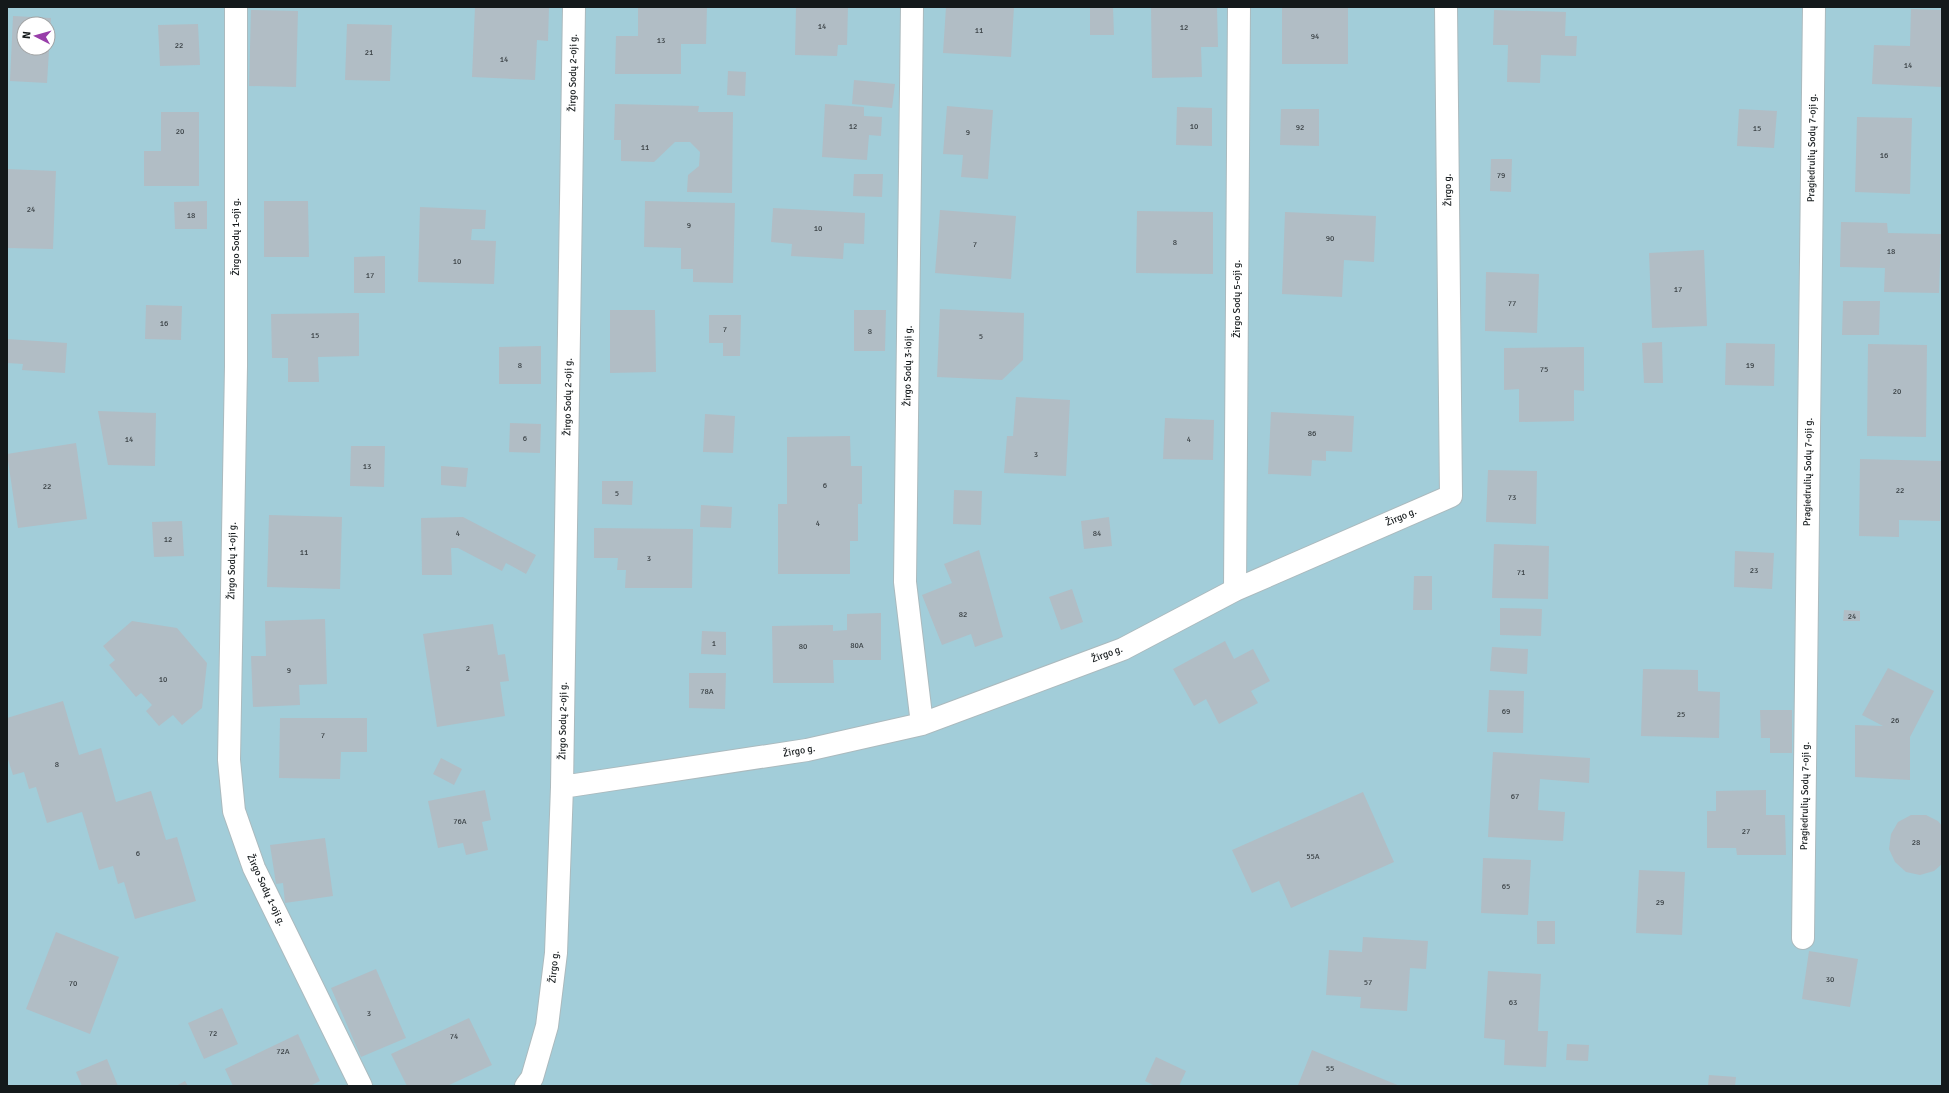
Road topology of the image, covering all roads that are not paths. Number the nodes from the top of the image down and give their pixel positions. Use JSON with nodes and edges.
{"nodes":[{"id":1,"x":236,"y":7,"type":"edge"},
{"id":2,"x":574,"y":7,"type":"edge"},
{"id":3,"x":912,"y":7,"type":"edge"},
{"id":4,"x":1239,"y":7,"type":"edge"},
{"id":5,"x":1446,"y":7,"type":"edge"},
{"id":6,"x":1814,"y":7,"type":"edge"},
{"id":7,"x":1235,"y":590,"type":"junction"},
{"id":8,"x":922,"y":724,"type":"junction"},
{"id":9,"x":562,"y":787,"type":"junction"},
{"id":10,"x":1803,"y":938,"type":"dead end"},
{"id":11,"x":361,"y":1086,"type":"edge"},
{"id":12,"x":526,"y":1086,"type":"edge"}],
"edges":[{"from":1,"to":11,"type":"street","name":"Žirgo Sodų 1-oji g."},
{"from":2,"to":9,"type":"street","name":"Žirgo Sodų 2-oji g."},
{"from":3,"to":8,"type":"street","name":"Žirgo Sodų 3-ioji g."},
{"from":4,"to":7,"type":"street","name":"Žirgo Sodų 5-oji g."},
{"from":5,"to":7,"type":"street","name":"Žirgo g."},
{"from":6,"to":10,"type":"street","name":"Pragiedrulių Sodų 7-oji g."},
{"from":7,"to":8,"type":"street","name":"Žirgo g."},
{"from":8,"to":9,"type":"street","name":"Žirgo g."},
{"from":9,"to":12,"type":"street","name":"Žirgo g."}]}
